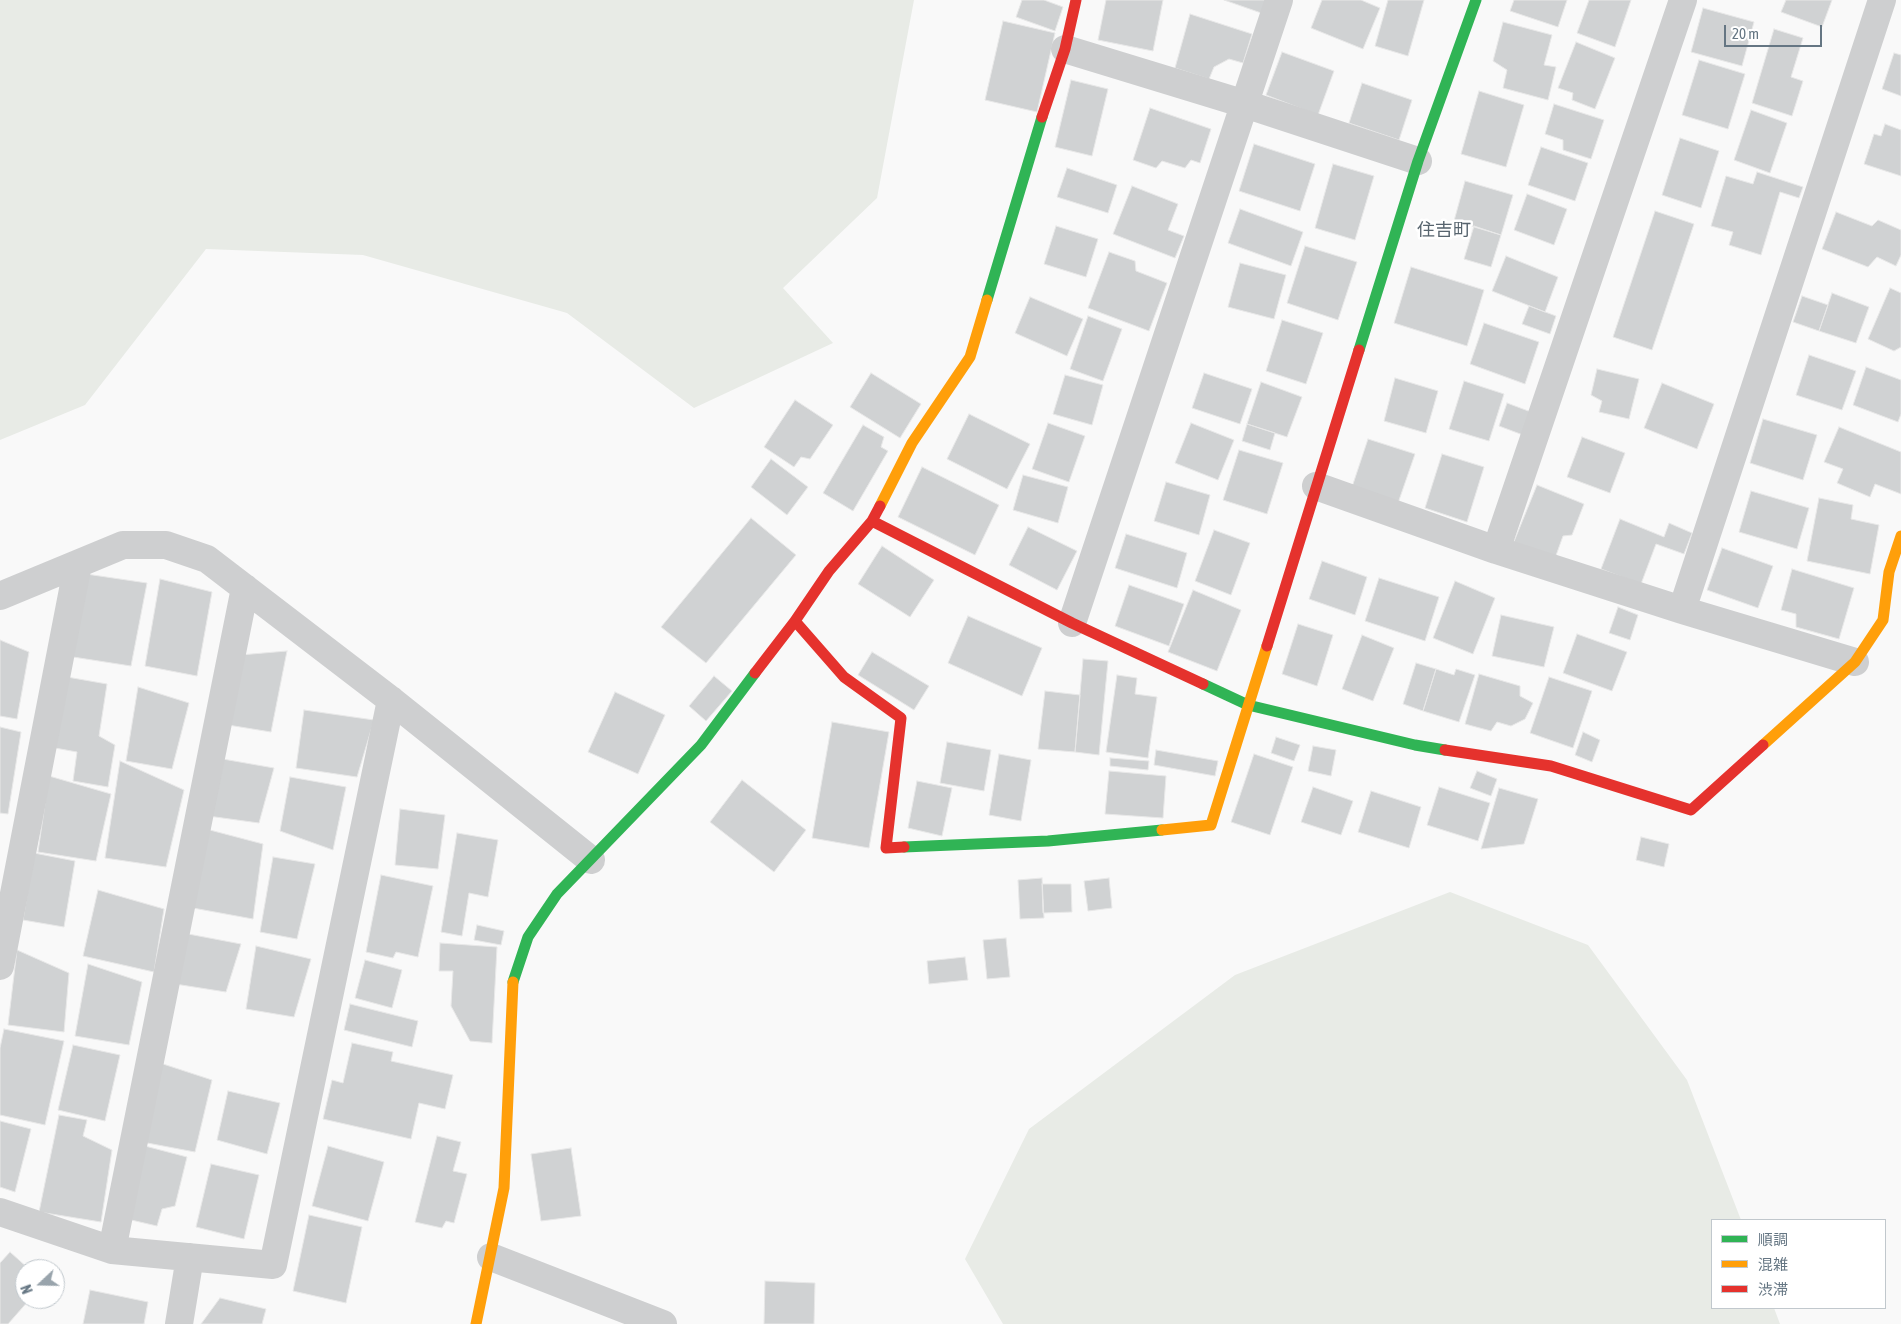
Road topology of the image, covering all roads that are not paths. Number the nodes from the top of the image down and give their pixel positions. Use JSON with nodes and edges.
{"nodes":[{"id":1,"x":1076,"y":0,"type":"edge"},
{"id":2,"x":1279,"y":0,"type":"edge"},
{"id":3,"x":1476,"y":0,"type":"edge"},
{"id":4,"x":1682,"y":0,"type":"edge"},
{"id":5,"x":1882,"y":0,"type":"edge"},
{"id":6,"x":1066,"y":49,"type":"junction"},
{"id":7,"x":1244,"y":104,"type":"junction"},
{"id":8,"x":1418,"y":162,"type":"junction"},
{"id":9,"x":1316,"y":486,"type":"junction"},
{"id":10,"x":872,"y":521,"type":"junction"},
{"id":11,"x":1901,"y":536,"type":"edge"},
{"id":12,"x":1496,"y":550,"type":"junction"},
{"id":13,"x":78,"y":564,"type":"junction"},
{"id":14,"x":245,"y":588,"type":"junction"},
{"id":15,"x":0,"y":596,"type":"edge"},
{"id":16,"x":1682,"y":610,"type":"junction"},
{"id":17,"x":1892,"y":615,"type":"edge"},
{"id":18,"x":795,"y":622,"type":"junction"},
{"id":19,"x":1072,"y":623,"type":"junction"},
{"id":20,"x":1856,"y":662,"type":"junction"},
{"id":21,"x":391,"y":700,"type":"junction"},
{"id":22,"x":1248,"y":705,"type":"junction"},
{"id":23,"x":590,"y":860,"type":"junction"},
{"id":24,"x":0,"y":966,"type":"edge"},
{"id":25,"x":0,"y":1212,"type":"edge"},
{"id":26,"x":112,"y":1250,"type":"junction"},
{"id":27,"x":190,"y":1257,"type":"junction"},
{"id":28,"x":490,"y":1258,"type":"junction"},
{"id":29,"x":179,"y":1324,"type":"edge"},
{"id":30,"x":476,"y":1324,"type":"edge"},
{"id":31,"x":663,"y":1324,"type":"edge"}],
"edges":[{"from":1,"to":6,"type":"street"},
{"from":2,"to":7,"type":"street"},
{"from":3,"to":8,"type":"street"},
{"from":4,"to":12,"type":"street"},
{"from":5,"to":16,"type":"street"},
{"from":6,"to":7,"type":"street"},
{"from":6,"to":10,"type":"street"},
{"from":7,"to":8,"type":"street"},
{"from":7,"to":19,"type":"street"},
{"from":8,"to":9,"type":"street"},
{"from":9,"to":12,"type":"street"},
{"from":9,"to":22,"type":"street"},
{"from":10,"to":18,"type":"street"},
{"from":10,"to":19,"type":"street"},
{"from":11,"to":17,"type":"street"},
{"from":12,"to":16,"type":"street"},
{"from":13,"to":14,"type":"street"},
{"from":13,"to":15,"type":"street"},
{"from":13,"to":24,"type":"street"},
{"from":14,"to":21,"type":"street"},
{"from":14,"to":26,"type":"street"},
{"from":16,"to":20,"type":"street"},
{"from":17,"to":20,"type":"street"},
{"from":18,"to":22,"type":"street"},
{"from":18,"to":23,"type":"street"},
{"from":19,"to":22,"type":"street"},
{"from":20,"to":22,"type":"street"},
{"from":21,"to":23,"type":"street"},
{"from":21,"to":27,"type":"street"},
{"from":23,"to":28,"type":"street"},
{"from":25,"to":26,"type":"street"},
{"from":26,"to":27,"type":"street"},
{"from":27,"to":29,"type":"street"},
{"from":28,"to":30,"type":"street"},
{"from":28,"to":31,"type":"street"}]}
